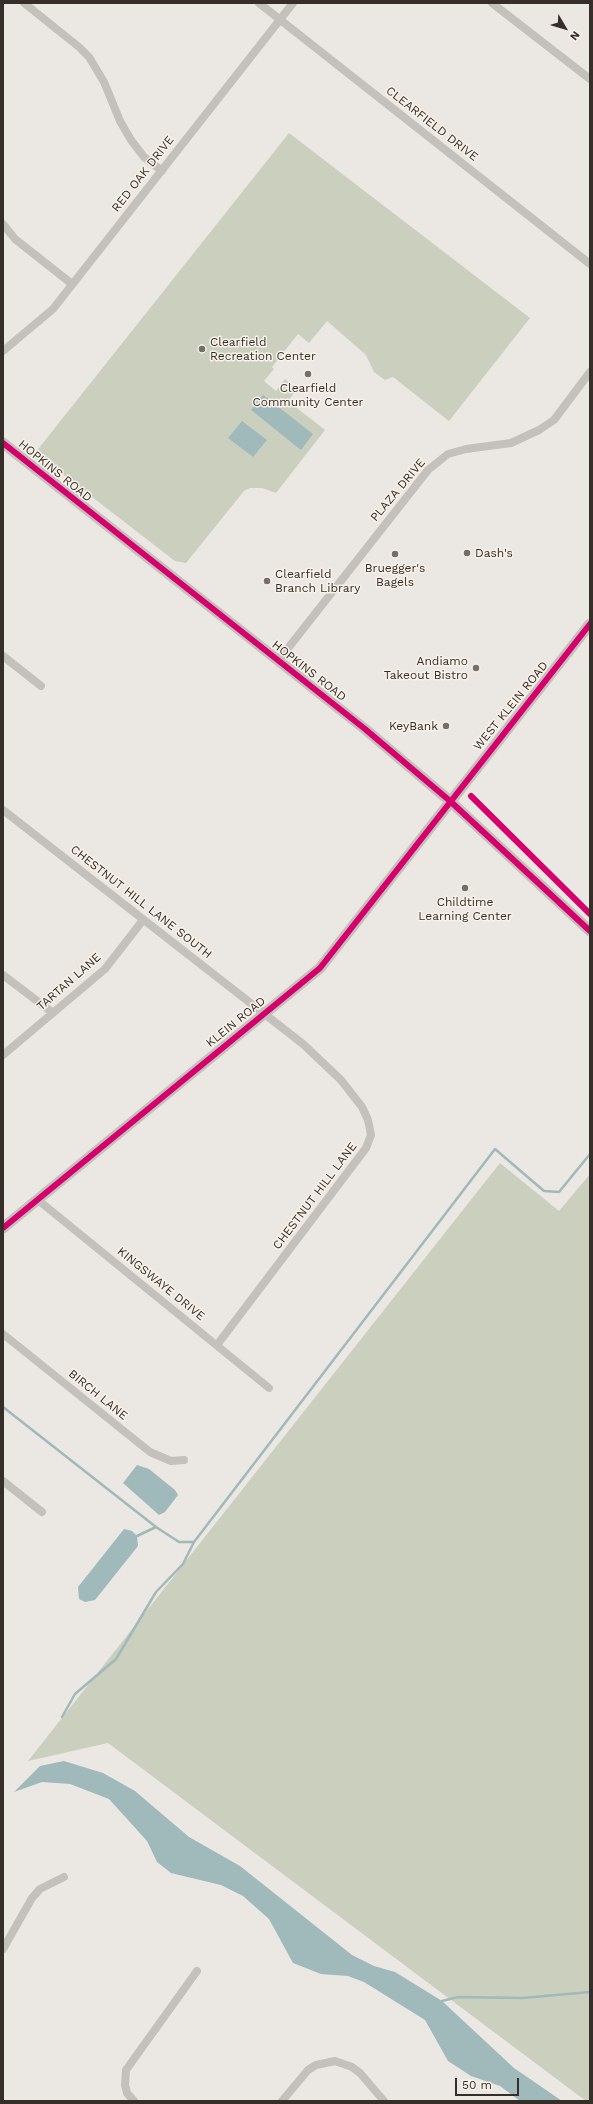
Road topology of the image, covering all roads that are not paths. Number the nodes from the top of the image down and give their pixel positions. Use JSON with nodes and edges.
{"nodes":[{"id":1,"x":24,"y":3,"type":"edge"},
{"id":2,"x":259,"y":3,"type":"edge"},
{"id":3,"x":293,"y":3,"type":"edge"},
{"id":4,"x":492,"y":3,"type":"edge"},
{"id":5,"x":280,"y":20,"type":"junction"},
{"id":6,"x":590,"y":79,"type":"edge"},
{"id":7,"x":162,"y":171,"type":"junction"},
{"id":8,"x":3,"y":224,"type":"edge"},
{"id":9,"x":590,"y":264,"type":"edge"},
{"id":10,"x":72,"y":284,"type":"junction"},
{"id":11,"x":3,"y":351,"type":"edge"},
{"id":12,"x":590,"y":372,"type":"edge"},
{"id":13,"x":3,"y":444,"type":"edge"},
{"id":14,"x":590,"y":624,"type":"edge"},
{"id":15,"x":3,"y":656,"type":"edge"},
{"id":16,"x":278,"y":661,"type":"junction"},
{"id":17,"x":41,"y":686,"type":"dead end"},
{"id":18,"x":450,"y":801,"type":"junction"},
{"id":19,"x":3,"y":810,"type":"edge"},
{"id":20,"x":143,"y":920,"type":"junction"},
{"id":21,"x":590,"y":931,"type":"edge"},
{"id":22,"x":3,"y":975,"type":"edge"},
{"id":23,"x":264,"y":1013,"type":"junction"},
{"id":24,"x":53,"y":1014,"type":"junction"},
{"id":25,"x":3,"y":1055,"type":"edge"},
{"id":26,"x":38,"y":1200,"type":"junction"},
{"id":27,"x":3,"y":1228,"type":"edge"},
{"id":28,"x":3,"y":1334,"type":"edge"},
{"id":29,"x":217,"y":1345,"type":"junction"},
{"id":30,"x":269,"y":1388,"type":"dead end"},
{"id":31,"x":184,"y":1460,"type":"dead end"},
{"id":32,"x":3,"y":1481,"type":"edge"},
{"id":33,"x":42,"y":1512,"type":"dead end"},
{"id":34,"x":64,"y":1877,"type":"dead end"},
{"id":35,"x":3,"y":1949,"type":"edge"},
{"id":36,"x":197,"y":1971,"type":"dead end"},
{"id":37,"x":134,"y":2101,"type":"edge"},
{"id":38,"x":282,"y":2101,"type":"edge"},
{"id":39,"x":384,"y":2101,"type":"edge"}],
"edges":[{"from":1,"to":7,"type":"street"},
{"from":2,"to":5,"type":"street","name":"CLEARFIELD DRIVE"},
{"from":3,"to":5,"type":"street","name":"RED OAK DRIVE"},
{"from":4,"to":6,"type":"street"},
{"from":5,"to":7,"type":"street","name":"RED OAK DRIVE"},
{"from":5,"to":9,"type":"street","name":"CLEARFIELD DRIVE"},
{"from":7,"to":10,"type":"street","name":"RED OAK DRIVE"},
{"from":8,"to":10,"type":"street"},
{"from":10,"to":11,"type":"street","name":"RED OAK DRIVE"},
{"from":12,"to":16,"type":"street","name":"PLAZA DRIVE"},
{"from":13,"to":16,"type":"street","name":"HOPKINS ROAD"},
{"from":14,"to":18,"type":"street","name":"WEST KLEIN ROAD"},
{"from":15,"to":17,"type":"street"},
{"from":16,"to":18,"type":"street","name":"HOPKINS ROAD"},
{"from":18,"to":21,"type":"street","name":"HOPKINS ROAD"},
{"from":18,"to":23,"type":"street","name":"KLEIN ROAD"},
{"from":19,"to":20,"type":"street","name":"CHESTNUT HILL LANE SOUTH"},
{"from":20,"to":23,"type":"street","name":"CHESTNUT HILL LANE SOUTH"},
{"from":20,"to":24,"type":"street","name":"TARTAN LANE"},
{"from":22,"to":24,"type":"street"},
{"from":23,"to":26,"type":"street","name":"KLEIN ROAD"},
{"from":23,"to":29,"type":"street","name":"CHESTNUT HILL LANE"},
{"from":24,"to":25,"type":"street","name":"TARTAN LANE"},
{"from":26,"to":27,"type":"street","name":"KLEIN ROAD"},
{"from":26,"to":29,"type":"street","name":"KINGSWAYE DRIVE"},
{"from":28,"to":31,"type":"street","name":"BIRCH LANE"},
{"from":29,"to":30,"type":"street","name":"KINGSWAYE DRIVE"},
{"from":32,"to":33,"type":"street"},
{"from":34,"to":35,"type":"street"},
{"from":36,"to":37,"type":"street"},
{"from":38,"to":39,"type":"street"}]}
